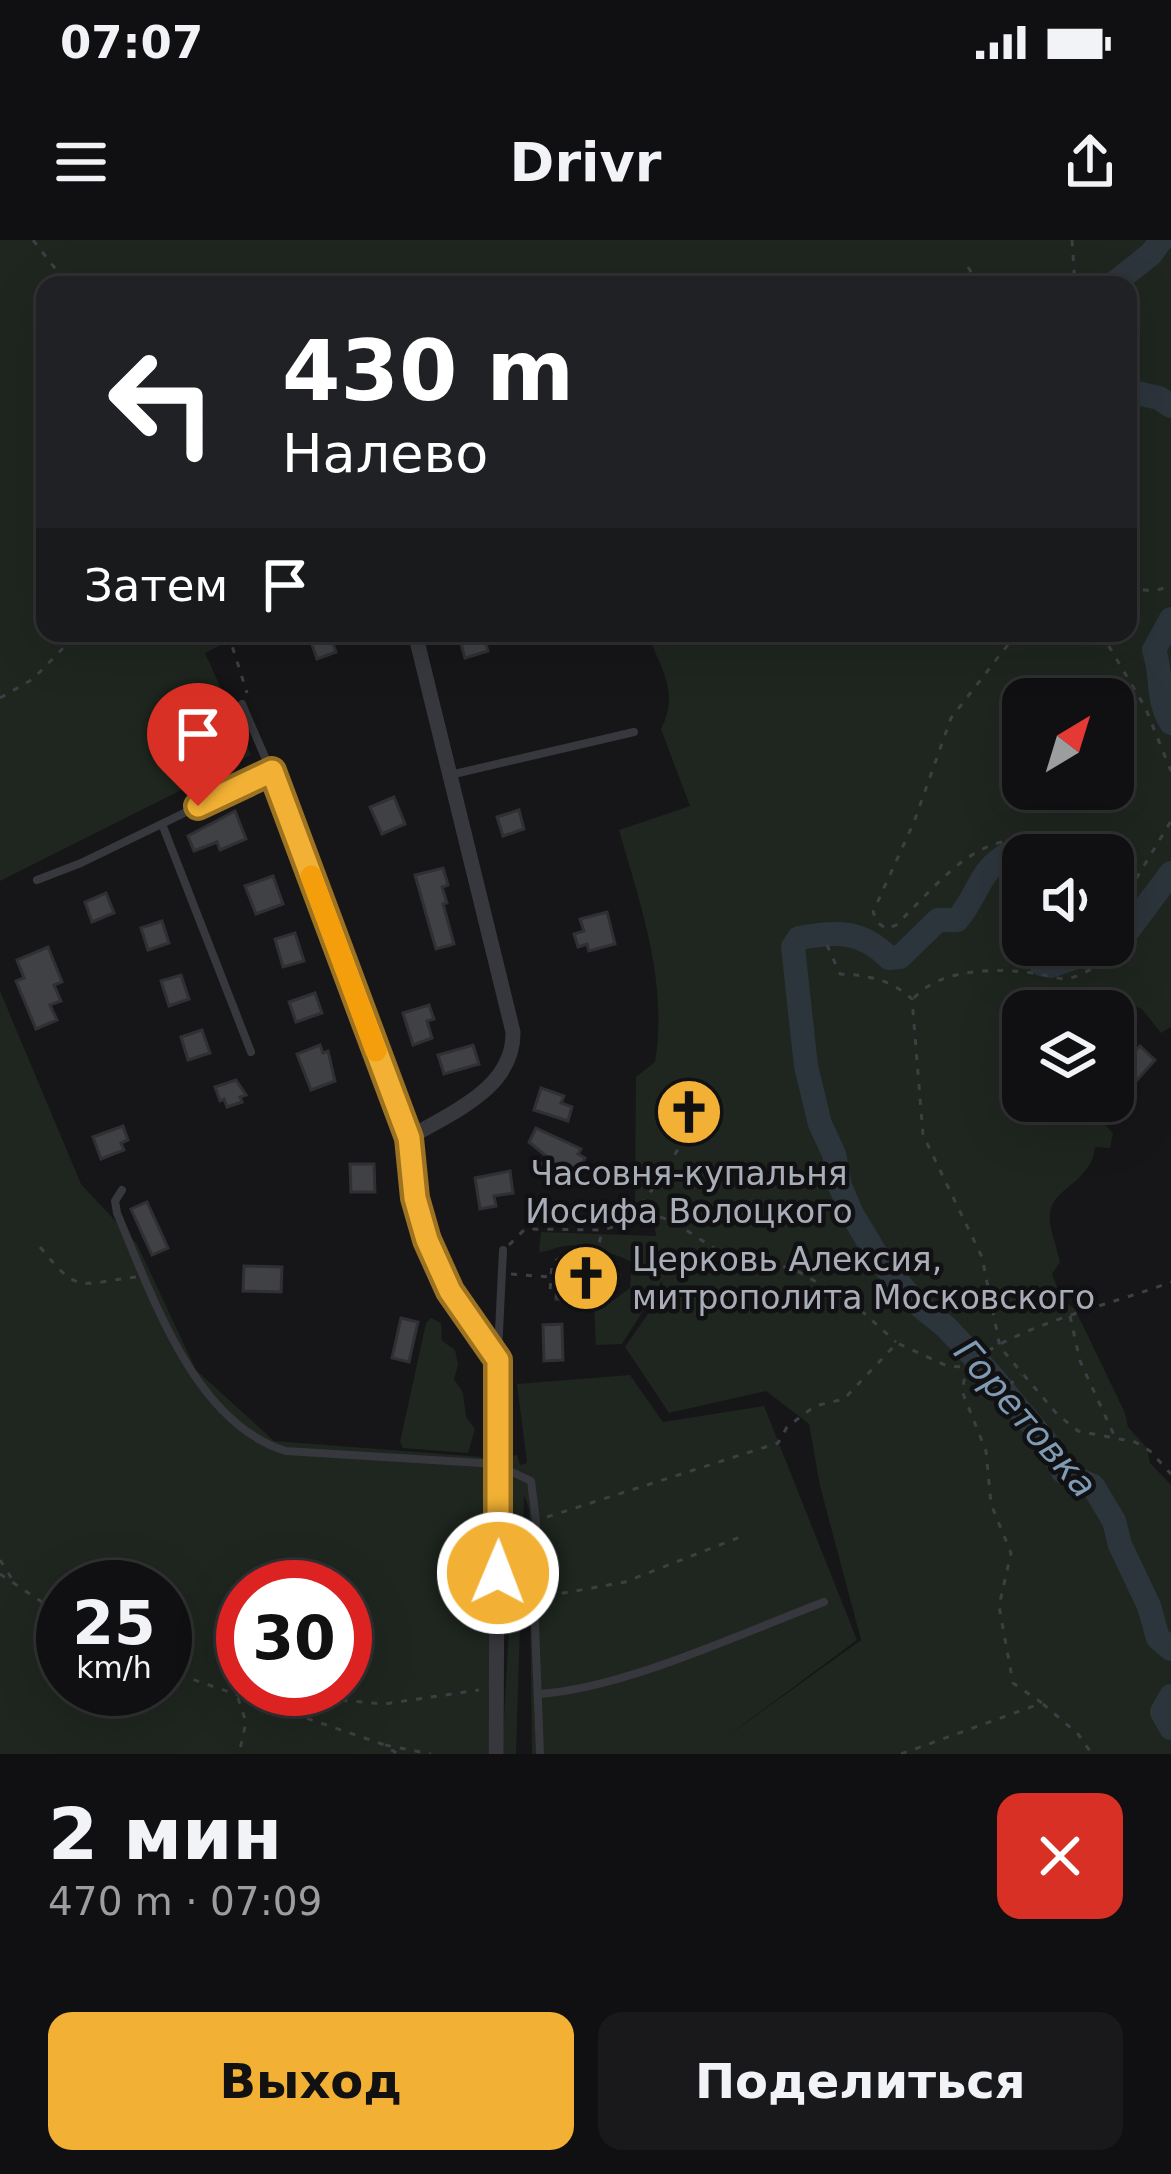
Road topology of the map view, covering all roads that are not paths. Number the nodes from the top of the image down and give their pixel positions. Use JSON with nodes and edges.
{"nodes":[{"id":1,"x":417,"y":642,"type":"edge"},
{"id":2,"x":242,"y":704,"type":"road end"},
{"id":3,"x":634,"y":731,"type":"dead end"},
{"id":4,"x":272,"y":771,"type":"junction"},
{"id":5,"x":450,"y":776,"type":"junction"},
{"id":6,"x":162,"y":824,"type":"junction"},
{"id":7,"x":37,"y":880,"type":"dead end"},
{"id":8,"x":251,"y":1052,"type":"dead end"},
{"id":9,"x":409,"y":1138,"type":"junction"},
{"id":10,"x":122,"y":1190,"type":"dead end"},
{"id":11,"x":503,"y":1250,"type":"road end"},
{"id":12,"x":498,"y":1360,"type":"junction"},
{"id":13,"x":499,"y":1468,"type":"junction"},
{"id":14,"x":824,"y":1602,"type":"dead end"},
{"id":15,"x":538,"y":1694,"type":"junction"},
{"id":16,"x":496,"y":1754,"type":"edge"},
{"id":17,"x":540,"y":1754,"type":"edge"}],
"edges":[{"from":1,"to":5,"type":"street"},
{"from":2,"to":4,"type":"lane"},
{"from":3,"to":5,"type":"lane"},
{"from":4,"to":6,"type":"lane"},
{"from":4,"to":9,"type":"lane"},
{"from":5,"to":9,"type":"street"},
{"from":6,"to":7,"type":"lane"},
{"from":6,"to":8,"type":"lane"},
{"from":9,"to":12,"type":"street"},
{"from":10,"to":13,"type":"lane"},
{"from":11,"to":12,"type":"lane"},
{"from":12,"to":13,"type":"street"},
{"from":13,"to":15,"type":"lane"},
{"from":13,"to":16,"type":"street"},
{"from":14,"to":15,"type":"lane"},
{"from":15,"to":17,"type":"lane"}]}
